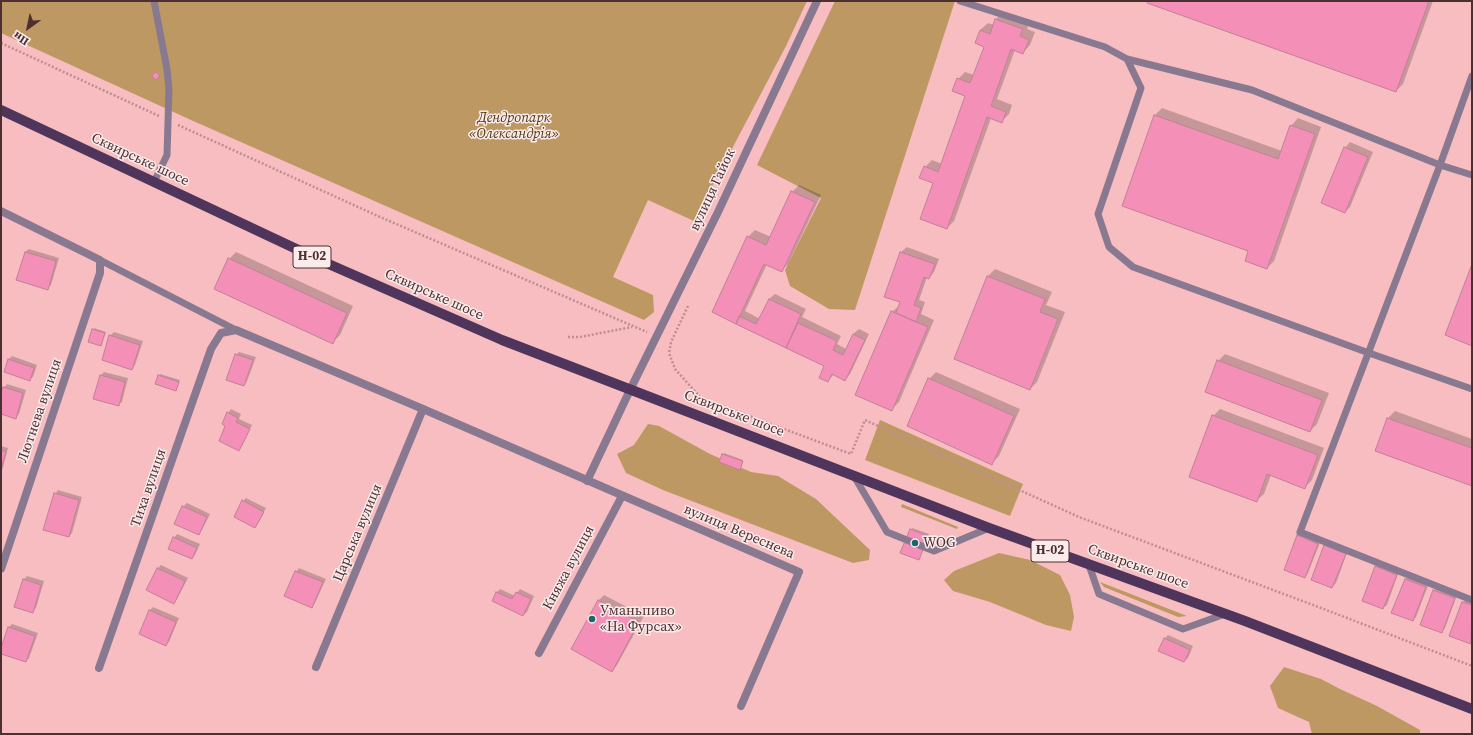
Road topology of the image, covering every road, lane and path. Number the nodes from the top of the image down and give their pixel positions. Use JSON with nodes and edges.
{"nodes":[{"id":1,"x":154,"y":1,"type":"edge"},
{"id":2,"x":817,"y":1,"type":"edge"},
{"id":3,"x":960,"y":1,"type":"edge"},
{"id":4,"x":1,"y":44,"type":"edge"},
{"id":5,"x":1127,"y":59,"type":"junction"},
{"id":6,"x":1472,"y":76,"type":"edge"},
{"id":7,"x":1,"y":110,"type":"edge"},
{"id":8,"x":168,"y":120,"type":"junction"},
{"id":9,"x":1440,"y":165,"type":"junction"},
{"id":10,"x":1472,"y":175,"type":"edge"},
{"id":11,"x":154,"y":182,"type":"junction"},
{"id":12,"x":1,"y":211,"type":"edge"},
{"id":13,"x":100,"y":260,"type":"junction"},
{"id":14,"x":688,"y":306,"type":"dead end"},
{"id":15,"x":236,"y":330,"type":"junction"},
{"id":16,"x":568,"y":337,"type":"dead end"},
{"id":17,"x":1368,"y":353,"type":"junction"},
{"id":18,"x":1472,"y":389,"type":"edge"},
{"id":19,"x":630,"y":390,"type":"junction"},
{"id":20,"x":423,"y":409,"type":"junction"},
{"id":21,"x":854,"y":475,"type":"junction"},
{"id":22,"x":587,"y":480,"type":"junction"},
{"id":23,"x":622,"y":496,"type":"junction"},
{"id":24,"x":989,"y":528,"type":"junction"},
{"id":25,"x":1089,"y":565,"type":"junction"},
{"id":26,"x":1,"y":569,"type":"edge"},
{"id":27,"x":1472,"y":600,"type":"edge"},
{"id":28,"x":1224,"y":614,"type":"junction"},
{"id":29,"x":539,"y":653,"type":"dead end"},
{"id":30,"x":1472,"y":666,"type":"edge"},
{"id":31,"x":316,"y":667,"type":"dead end"},
{"id":32,"x":99,"y":668,"type":"dead end"},
{"id":33,"x":740,"y":706,"type":"dead end"},
{"id":34,"x":1472,"y":710,"type":"edge"}],
"edges":[{"from":1,"to":8,"type":"lane"},
{"from":2,"to":19,"type":"street","name":"вулиця Гайок"},
{"from":3,"to":5,"type":"lane"},
{"from":4,"to":8,"type":"path"},
{"from":5,"to":9,"type":"lane"},
{"from":5,"to":17,"type":"lane"},
{"from":6,"to":9,"type":"lane"},
{"from":7,"to":11,"type":"main road","name":"Сквирське шосе","number":"Н-02"},
{"from":8,"to":11,"type":"lane"},
{"from":8,"to":16,"type":"path"},
{"from":9,"to":10,"type":"lane"},
{"from":9,"to":17,"type":"lane"},
{"from":11,"to":19,"type":"main road","name":"Сквирське шосе","number":"Н-02"},
{"from":12,"to":13,"type":"street"},
{"from":13,"to":15,"type":"lane"},
{"from":13,"to":26,"type":"street","name":"Лютнева вулиця"},
{"from":14,"to":30,"type":"path"},
{"from":15,"to":20,"type":"street"},
{"from":15,"to":32,"type":"street","name":"Тиха вулиця"},
{"from":17,"to":18,"type":"lane"},
{"from":17,"to":27,"type":"lane"},
{"from":19,"to":21,"type":"main road","name":"Сквирське шосе","number":"Н-02"},
{"from":19,"to":22,"type":"street","name":"вулиця Гайок"},
{"from":20,"to":22,"type":"street"},
{"from":20,"to":31,"type":"street","name":"Царська вулиця"},
{"from":21,"to":24,"type":"main road","name":"Сквирське шосе","number":"Н-02"},
{"from":21,"to":24,"type":"lane"},
{"from":22,"to":23,"type":"street"},
{"from":23,"to":29,"type":"street","name":"Княжа вулиця"},
{"from":23,"to":33,"type":"street","name":"вулиця Вереснева"},
{"from":24,"to":25,"type":"main road","name":"Сквирське шосе","number":"Н-02"},
{"from":25,"to":28,"type":"main road","name":"Сквирське шосе","number":"Н-02"},
{"from":25,"to":28,"type":"lane"},
{"from":28,"to":34,"type":"main road","name":"Сквирське шосе","number":"Н-02"}]}
